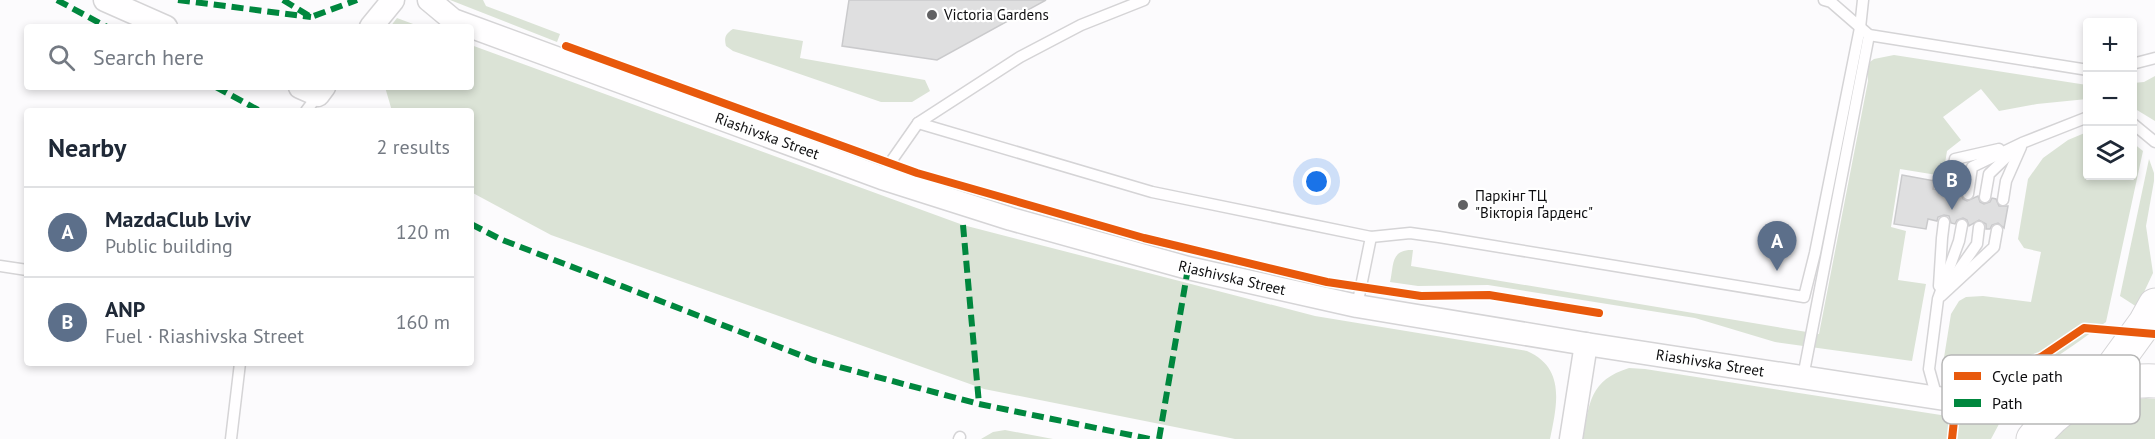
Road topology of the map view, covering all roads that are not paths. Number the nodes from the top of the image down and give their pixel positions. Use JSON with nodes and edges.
{"nodes":[{"id":1,"x":105,"y":0,"type":"edge"},
{"id":2,"x":393,"y":0,"type":"edge"},
{"id":3,"x":429,"y":0,"type":"edge"},
{"id":4,"x":1144,"y":0,"type":"edge"},
{"id":5,"x":1824,"y":0,"type":"edge"},
{"id":6,"x":1863,"y":0,"type":"edge"},
{"id":7,"x":159,"y":24,"type":"edge"},
{"id":8,"x":373,"y":24,"type":"edge"},
{"id":9,"x":464,"y":24,"type":"edge"},
{"id":10,"x":474,"y":28,"type":"edge"},
{"id":11,"x":1860,"y":28,"type":"junction"},
{"id":12,"x":1869,"y":35,"type":"junction"},
{"id":13,"x":2155,"y":58,"type":"edge"},
{"id":14,"x":2137,"y":63,"type":"edge"},
{"id":15,"x":2083,"y":69,"type":"edge"},
{"id":16,"x":2083,"y":119,"type":"edge"},
{"id":17,"x":918,"y":123,"type":"junction"},
{"id":18,"x":2136,"y":126,"type":"edge"},
{"id":19,"x":2155,"y":142,"type":"edge"},
{"id":20,"x":2022,"y":143,"type":"junction"},
{"id":21,"x":882,"y":178,"type":"junction"},
{"id":22,"x":1950,"y":191,"type":"dead end"},
{"id":23,"x":1968,"y":194,"type":"dead end"},
{"id":24,"x":1985,"y":197,"type":"dead end"},
{"id":25,"x":2002,"y":200,"type":"dead end"},
{"id":26,"x":1944,"y":222,"type":"dead end"},
{"id":27,"x":1962,"y":225,"type":"dead end"},
{"id":28,"x":1980,"y":227,"type":"dead end"},
{"id":29,"x":1997,"y":230,"type":"dead end"},
{"id":30,"x":1371,"y":237,"type":"junction"},
{"id":31,"x":0,"y":266,"type":"edge"},
{"id":32,"x":24,"y":270,"type":"edge"},
{"id":33,"x":1804,"y":297,"type":"junction"},
{"id":34,"x":1818,"y":299,"type":"junction"},
{"id":35,"x":1938,"y":299,"type":"junction"},
{"id":36,"x":2155,"y":305,"type":"edge"},
{"id":37,"x":1357,"y":306,"type":"junction"},
{"id":38,"x":1586,"y":344,"type":"junction"},
{"id":39,"x":2118,"y":355,"type":"edge"},
{"id":40,"x":240,"y":366,"type":"edge"},
{"id":41,"x":1803,"y":377,"type":"junction"},
{"id":42,"x":2155,"y":381,"type":"edge"},
{"id":43,"x":2140,"y":382,"type":"edge"},
{"id":44,"x":1937,"y":398,"type":"junction"},
{"id":45,"x":1942,"y":399,"type":"edge"},
{"id":46,"x":2045,"y":424,"type":"edge"},
{"id":47,"x":231,"y":439,"type":"edge"},
{"id":48,"x":1571,"y":439,"type":"edge"},
{"id":49,"x":2033,"y":439,"type":"edge"}],
"edges":[{"from":1,"to":7,"type":"street"},
{"from":2,"to":8,"type":"street"},
{"from":3,"to":9,"type":"street","name":"Riashivska Street"},
{"from":4,"to":17,"type":"lane"},
{"from":5,"to":11,"type":"lane"},
{"from":6,"to":11,"type":"lane"},
{"from":10,"to":21,"type":"street","name":"Riashivska Street"},
{"from":11,"to":12,"type":"lane"},
{"from":11,"to":33,"type":"lane"},
{"from":12,"to":15,"type":"lane"},
{"from":12,"to":34,"type":"lane"},
{"from":13,"to":14,"type":"lane"},
{"from":16,"to":20,"type":"lane"},
{"from":17,"to":21,"type":"lane"},
{"from":17,"to":30,"type":"lane"},
{"from":18,"to":19,"type":"lane"},
{"from":20,"to":22,"type":"lane"},
{"from":20,"to":23,"type":"lane"},
{"from":20,"to":24,"type":"lane"},
{"from":20,"to":25,"type":"lane"},
{"from":21,"to":37,"type":"street","name":"Riashivska Street"},
{"from":26,"to":35,"type":"lane"},
{"from":27,"to":35,"type":"lane"},
{"from":28,"to":35,"type":"lane"},
{"from":29,"to":35,"type":"lane"},
{"from":30,"to":33,"type":"lane"},
{"from":30,"to":37,"type":"lane"},
{"from":31,"to":32,"type":"lane"},
{"from":33,"to":34,"type":"lane"},
{"from":34,"to":41,"type":"lane"},
{"from":35,"to":44,"type":"lane"},
{"from":36,"to":39,"type":"main road"},
{"from":37,"to":38,"type":"street","name":"Riashivska Street"},
{"from":38,"to":41,"type":"street","name":"Riashivska Street"},
{"from":38,"to":48,"type":"street"},
{"from":40,"to":47,"type":"lane"},
{"from":41,"to":44,"type":"street","name":"Riashivska Street"},
{"from":42,"to":43,"type":"main road"},
{"from":44,"to":45,"type":"street","name":"Riashivska Street"},
{"from":46,"to":49,"type":"main road"}]}
